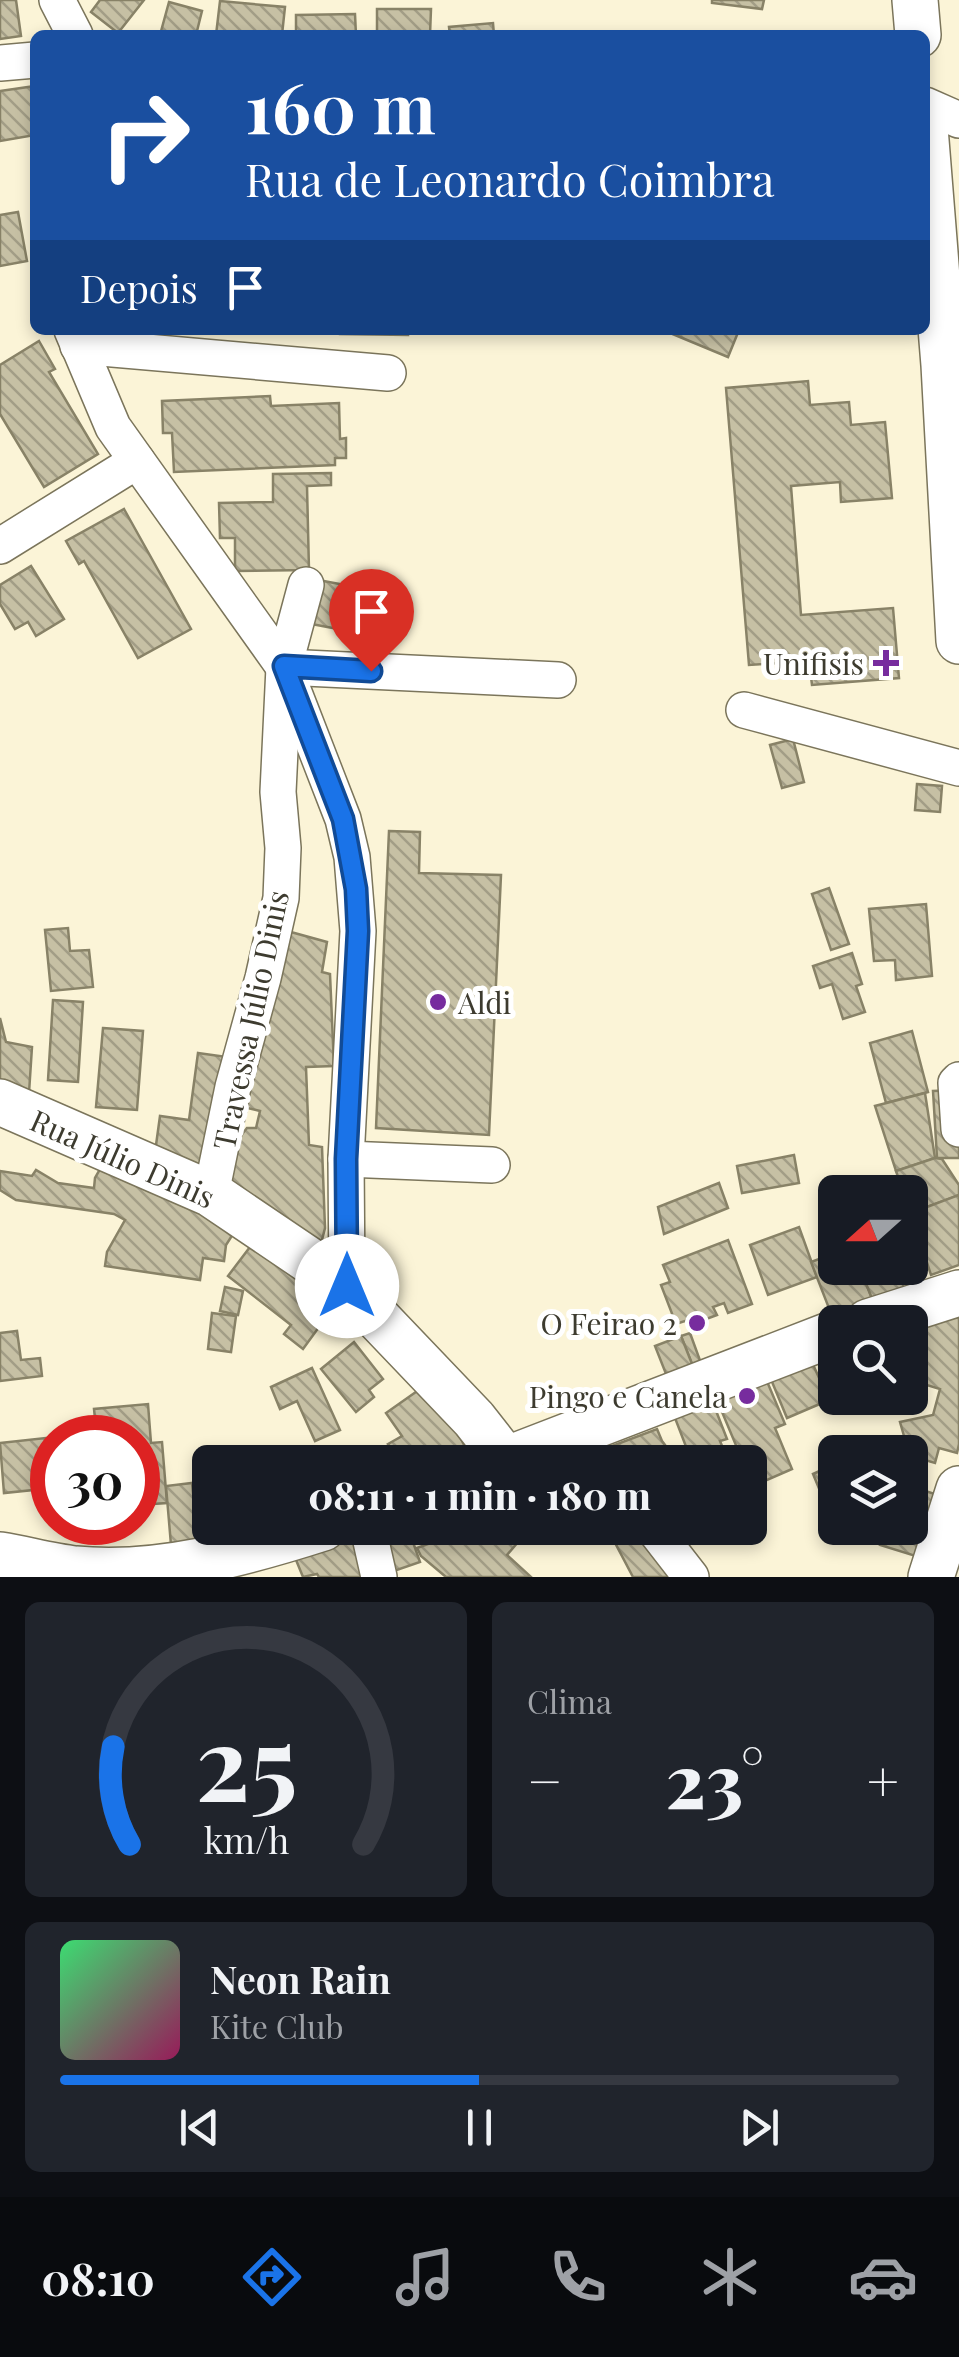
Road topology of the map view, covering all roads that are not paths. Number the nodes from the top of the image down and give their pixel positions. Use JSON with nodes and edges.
{"nodes":[{"id":1,"x":58,"y":0,"type":"edge"},
{"id":2,"x":915,"y":0,"type":"edge"},
{"id":3,"x":73,"y":30,"type":"edge"},
{"id":4,"x":918,"y":30,"type":"edge"},
{"id":5,"x":30,"y":60,"type":"edge"},
{"id":6,"x":0,"y":63,"type":"edge"},
{"id":7,"x":959,"y":92,"type":"edge"},
{"id":8,"x":930,"y":102,"type":"edge"},
{"id":9,"x":930,"y":106,"type":"edge"},
{"id":10,"x":959,"y":120,"type":"edge"},
{"id":11,"x":930,"y":190,"type":"edge"},
{"id":12,"x":75,"y":338,"type":"edge"},
{"id":13,"x":388,"y":373,"type":"dead end"},
{"id":14,"x":137,"y":461,"type":"junction"},
{"id":15,"x":0,"y":546,"type":"edge"},
{"id":16,"x":245,"y":609,"type":"junction"},
{"id":17,"x":958,"y":622,"type":"edge"},
{"id":18,"x":284,"y":666,"type":"junction"},
{"id":19,"x":558,"y":680,"type":"dead end"},
{"id":20,"x":744,"y":710,"type":"dead end"},
{"id":21,"x":959,"y":768,"type":"edge"},
{"id":22,"x":959,"y":1080,"type":"edge"},
{"id":23,"x":0,"y":1102,"type":"edge"},
{"id":24,"x":959,"y":1129,"type":"edge"},
{"id":25,"x":346,"y":1159,"type":"junction"},
{"id":26,"x":492,"y":1165,"type":"dead end"},
{"id":27,"x":211,"y":1194,"type":"junction"},
{"id":28,"x":347,"y":1286,"type":"junction"},
{"id":29,"x":959,"y":1292,"type":"edge"},
{"id":30,"x":920,"y":1305,"type":"edge"},
{"id":31,"x":818,"y":1342,"type":"edge"},
{"id":32,"x":491,"y":1445,"type":"edge"},
{"id":33,"x":596,"y":1445,"type":"edge"},
{"id":34,"x":959,"y":1489,"type":"edge"},
{"id":35,"x":270,"y":1545,"type":"edge"},
{"id":36,"x":372,"y":1545,"type":"edge"},
{"id":37,"x":667,"y":1545,"type":"edge"},
{"id":38,"x":0,"y":1554,"type":"edge"},
{"id":39,"x":137,"y":1573,"type":"edge"},
{"id":40,"x":379,"y":1577,"type":"edge"},
{"id":41,"x":692,"y":1577,"type":"edge"},
{"id":42,"x":931,"y":1577,"type":"edge"}],
"edges":[{"from":1,"to":3,"type":"street"},
{"from":2,"to":4,"type":"main road"},
{"from":5,"to":6,"type":"street"},
{"from":7,"to":8,"type":"street"},
{"from":9,"to":10,"type":"street"},
{"from":11,"to":17,"type":"main road"},
{"from":12,"to":13,"type":"street"},
{"from":12,"to":14,"type":"street"},
{"from":14,"to":15,"type":"street"},
{"from":14,"to":16,"type":"street"},
{"from":16,"to":18,"type":"street"},
{"from":16,"to":18,"type":"street","name":"Travessa Júlio Dinis"},
{"from":18,"to":19,"type":"street"},
{"from":18,"to":25,"type":"street"},
{"from":18,"to":27,"type":"street","name":"Travessa Júlio Dinis"},
{"from":20,"to":21,"type":"street"},
{"from":22,"to":24,"type":"street"},
{"from":23,"to":27,"type":"main road","name":"Rua Júlio Dinis"},
{"from":25,"to":26,"type":"street"},
{"from":25,"to":28,"type":"street"},
{"from":27,"to":28,"type":"main road","name":"Rua Júlio Dinis"},
{"from":28,"to":32,"type":"main road","name":"Rua Júlio Dinis"},
{"from":29,"to":30,"type":"main road"},
{"from":31,"to":33,"type":"main road"},
{"from":34,"to":42,"type":"main road"},
{"from":35,"to":39,"type":"main road"},
{"from":36,"to":40,"type":"street"},
{"from":37,"to":41,"type":"street"},
{"from":38,"to":39,"type":"main road"}]}
